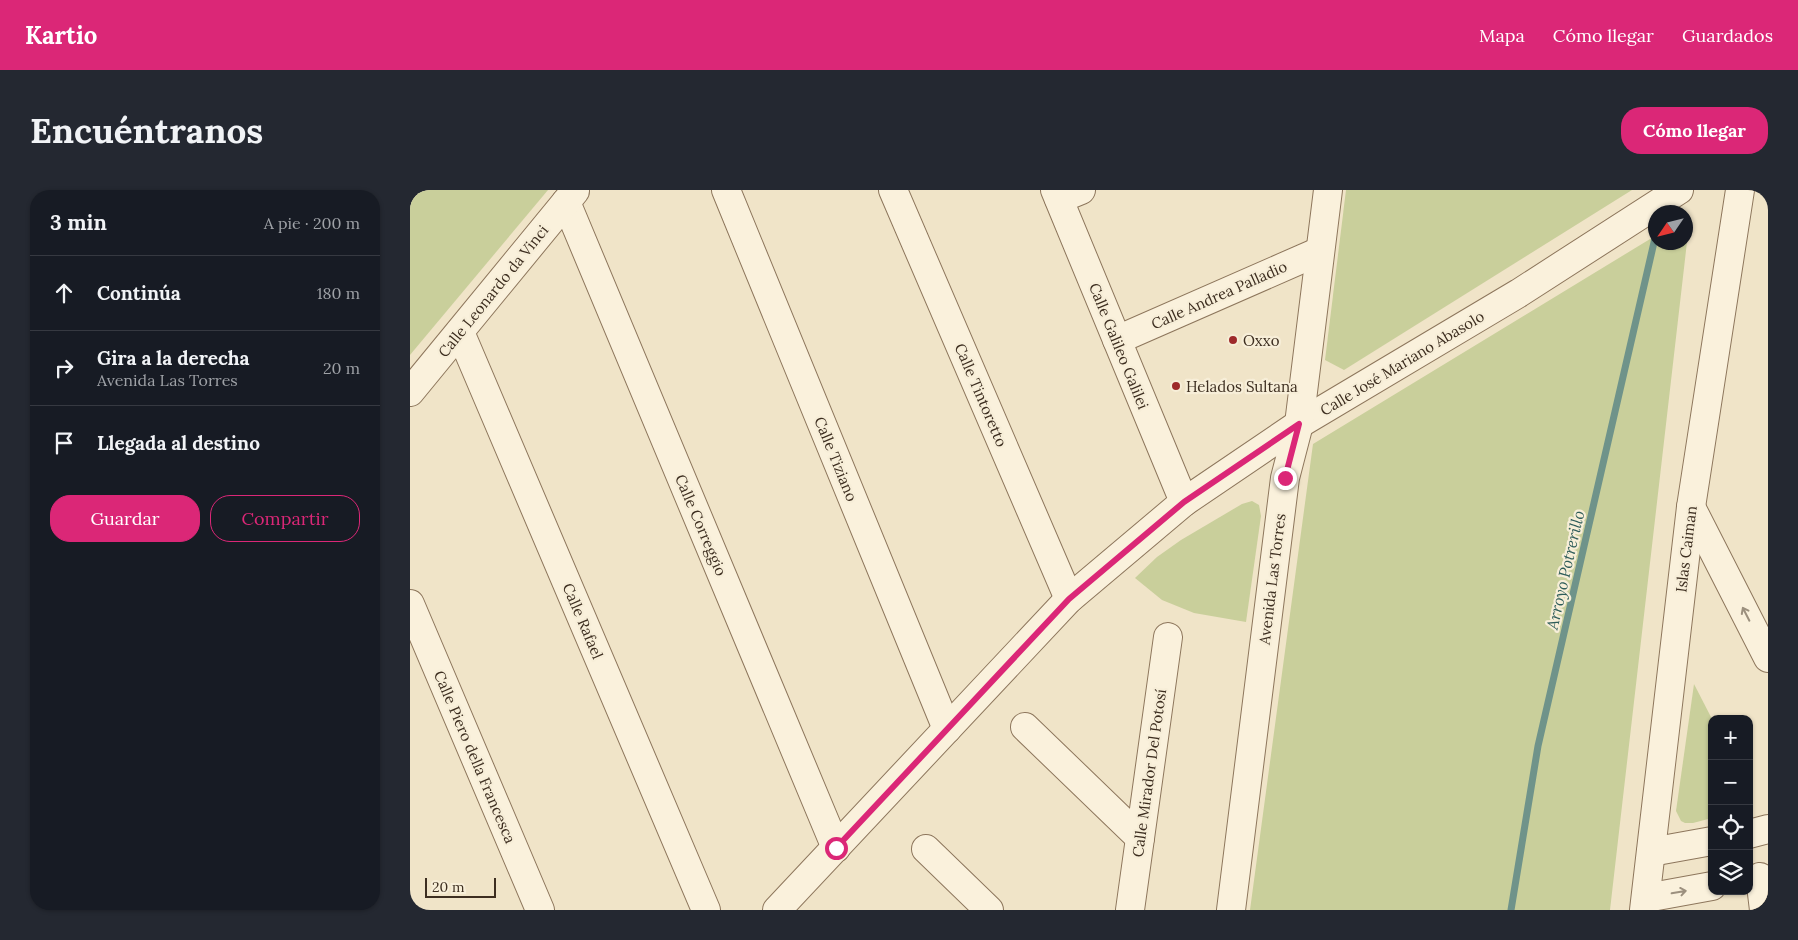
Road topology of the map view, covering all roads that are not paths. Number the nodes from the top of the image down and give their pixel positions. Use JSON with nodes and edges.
{"nodes":[{"id":1,"x":726,"y":190,"type":"edge"},
{"id":2,"x":893,"y":190,"type":"edge"},
{"id":3,"x":1328,"y":190,"type":"edge"},
{"id":4,"x":1679,"y":190,"type":"edge"},
{"id":5,"x":1740,"y":190,"type":"edge"},
{"id":6,"x":1065,"y":193,"type":"edge"},
{"id":7,"x":571,"y":196,"type":"edge"},
{"id":8,"x":1320,"y":251,"type":"junction"},
{"id":9,"x":460,"y":332,"type":"junction"},
{"id":10,"x":1117,"y":340,"type":"junction"},
{"id":11,"x":410,"y":392,"type":"edge"},
{"id":12,"x":1299,"y":424,"type":"junction"},
{"id":13,"x":1184,"y":502,"type":"junction"},
{"id":14,"x":1691,"y":507,"type":"junction"},
{"id":15,"x":1069,"y":599,"type":"junction"},
{"id":16,"x":410,"y":604,"type":"edge"},
{"id":17,"x":1168,"y":637,"type":"dead end"},
{"id":18,"x":1768,"y":658,"type":"edge"},
{"id":19,"x":1026,"y":727,"type":"dead end"},
{"id":20,"x":947,"y":729,"type":"junction"},
{"id":21,"x":1768,"y":829,"type":"edge"},
{"id":22,"x":1753,"y":833,"type":"edge"},
{"id":23,"x":1140,"y":838,"type":"junction"},
{"id":24,"x":1708,"y":842,"type":"edge"},
{"id":25,"x":836,"y":848,"type":"junction"},
{"id":26,"x":926,"y":849,"type":"dead end"},
{"id":27,"x":1651,"y":852,"type":"junction"},
{"id":28,"x":1759,"y":877,"type":"edge"},
{"id":29,"x":1708,"y":887,"type":"edge"},
{"id":30,"x":1645,"y":904,"type":"edge"},
{"id":31,"x":540,"y":910,"type":"edge"},
{"id":32,"x":706,"y":910,"type":"edge"},
{"id":33,"x":777,"y":910,"type":"edge"},
{"id":34,"x":989,"y":910,"type":"edge"},
{"id":35,"x":1130,"y":910,"type":"edge"},
{"id":36,"x":1231,"y":910,"type":"edge"},
{"id":37,"x":1764,"y":910,"type":"edge"}],
"edges":[{"from":1,"to":20,"type":"street","name":"Calle Tiziano"},
{"from":2,"to":15,"type":"street","name":"Calle Tintoretto"},
{"from":3,"to":8,"type":"street","name":"Avenida Las Torres"},
{"from":4,"to":12,"type":"street","name":"Calle José Mariano Abasolo"},
{"from":5,"to":14,"type":"street","name":"Islas Caiman"},
{"from":6,"to":10,"type":"street","name":"Calle Galileo Galilei"},
{"from":7,"to":9,"type":"street","name":"Calle Leonardo da Vinci"},
{"from":7,"to":25,"type":"street","name":"Calle Correggio"},
{"from":8,"to":10,"type":"street","name":"Calle Andrea Palladio"},
{"from":8,"to":12,"type":"street","name":"Avenida Las Torres"},
{"from":9,"to":11,"type":"street","name":"Calle Leonardo da Vinci"},
{"from":9,"to":32,"type":"street","name":"Calle Rafael"},
{"from":10,"to":13,"type":"street","name":"Calle Galileo Galilei"},
{"from":12,"to":13,"type":"street","name":"Calle José Mariano Abasolo"},
{"from":12,"to":36,"type":"street","name":"Avenida Las Torres"},
{"from":13,"to":15,"type":"street","name":"Calle José Mariano Abasolo"},
{"from":18,"to":14,"type":"street","one_way":true},
{"from":14,"to":27,"type":"street","name":"Islas Caiman"},
{"from":15,"to":20,"type":"street","name":"Calle José Mariano Abasolo"},
{"from":16,"to":31,"type":"street","name":"Calle Piero della Francesca"},
{"from":17,"to":23,"type":"street","name":"Calle Mirador Del Potosí"},
{"from":19,"to":23,"type":"street"},
{"from":20,"to":25,"type":"street","name":"Calle José Mariano Abasolo"},
{"from":21,"to":22,"type":"street"},
{"from":23,"to":35,"type":"street","name":"Calle Mirador Del Potosí"},
{"from":24,"to":27,"type":"street"},
{"from":25,"to":33,"type":"street","name":"Calle José Mariano Abasolo"},
{"from":26,"to":34,"type":"street"},
{"from":27,"to":30,"type":"street","name":"Islas Caiman"},
{"from":28,"to":37,"type":"street"},
{"from":30,"to":29,"type":"street","one_way":true}]}
